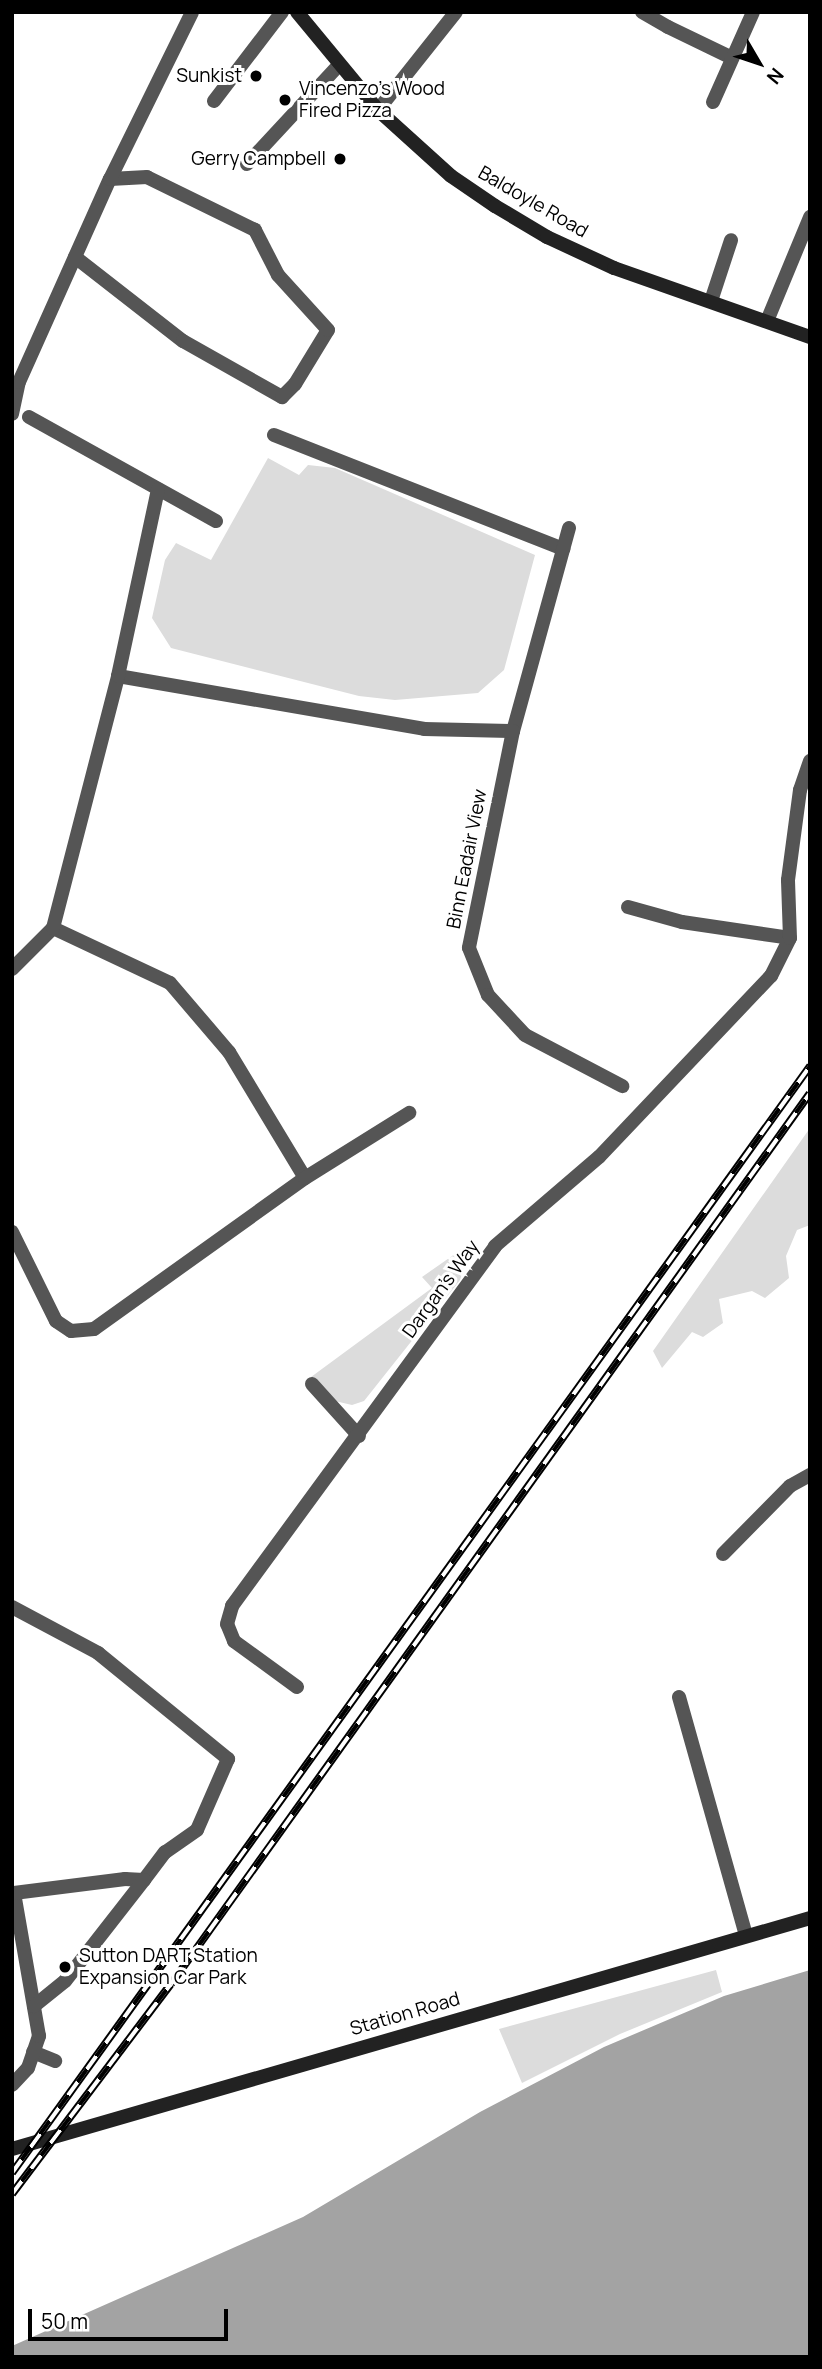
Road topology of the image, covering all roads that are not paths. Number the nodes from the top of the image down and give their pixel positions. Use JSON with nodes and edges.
{"nodes":[{"id":1,"x":192,"y":12,"type":"edge"},
{"id":2,"x":282,"y":12,"type":"edge"},
{"id":3,"x":297,"y":12,"type":"edge"},
{"id":4,"x":456,"y":12,"type":"edge"},
{"id":5,"x":642,"y":12,"type":"edge"},
{"id":6,"x":753,"y":12,"type":"edge"},
{"id":7,"x":733,"y":58,"type":"junction"},
{"id":8,"x":340,"y":65,"type":"junction"},
{"id":9,"x":214,"y":101,"type":"dead end"},
{"id":10,"x":713,"y":102,"type":"dead end"},
{"id":11,"x":378,"y":110,"type":"junction"},
{"id":12,"x":247,"y":164,"type":"dead end"},
{"id":13,"x":110,"y":179,"type":"junction"},
{"id":14,"x":810,"y":217,"type":"edge"},
{"id":15,"x":731,"y":240,"type":"dead end"},
{"id":16,"x":75,"y":257,"type":"junction"},
{"id":17,"x":711,"y":301,"type":"junction"},
{"id":18,"x":767,"y":321,"type":"junction"},
{"id":19,"x":810,"y":337,"type":"edge"},
{"id":20,"x":12,"y":414,"type":"edge"},
{"id":21,"x":29,"y":417,"type":"dead end"},
{"id":22,"x":274,"y":435,"type":"dead end"},
{"id":23,"x":158,"y":489,"type":"junction"},
{"id":24,"x":216,"y":521,"type":"dead end"},
{"id":25,"x":569,"y":528,"type":"dead end"},
{"id":26,"x":563,"y":549,"type":"junction"},
{"id":27,"x":118,"y":676,"type":"junction"},
{"id":28,"x":513,"y":731,"type":"junction"},
{"id":29,"x":810,"y":761,"type":"edge"},
{"id":30,"x":628,"y":907,"type":"dead end"},
{"id":31,"x":53,"y":928,"type":"junction"},
{"id":32,"x":790,"y":938,"type":"junction"},
{"id":33,"x":12,"y":969,"type":"edge"},
{"id":34,"x":622,"y":1086,"type":"dead end"},
{"id":35,"x":409,"y":1113,"type":"dead end"},
{"id":36,"x":305,"y":1178,"type":"junction"},
{"id":37,"x":12,"y":1232,"type":"edge"},
{"id":38,"x":312,"y":1384,"type":"dead end"},
{"id":39,"x":359,"y":1436,"type":"junction"},
{"id":40,"x":810,"y":1475,"type":"edge"},
{"id":41,"x":723,"y":1554,"type":"dead end"},
{"id":42,"x":12,"y":1607,"type":"edge"},
{"id":43,"x":297,"y":1687,"type":"dead end"},
{"id":44,"x":679,"y":1697,"type":"dead end"},
{"id":45,"x":144,"y":1880,"type":"junction"},
{"id":46,"x":13,"y":1892,"type":"edge"},
{"id":47,"x":810,"y":1918,"type":"edge"},
{"id":48,"x":746,"y":1936,"type":"junction"},
{"id":49,"x":34,"y":2006,"type":"junction"},
{"id":50,"x":33,"y":2052,"type":"junction"},
{"id":51,"x":55,"y":2061,"type":"dead end"},
{"id":52,"x":12,"y":2085,"type":"edge"},
{"id":53,"x":12,"y":2149,"type":"edge"}],
"edges":[{"from":1,"to":13,"type":"street"},
{"from":2,"to":9,"type":"street"},
{"from":3,"to":8,"type":"main road","name":"Baldoyle Road"},
{"from":4,"to":11,"type":"street"},
{"from":5,"to":7,"type":"street"},
{"from":6,"to":7,"type":"street"},
{"from":7,"to":10,"type":"street"},
{"from":8,"to":11,"type":"main road","name":"Baldoyle Road"},
{"from":8,"to":12,"type":"street"},
{"from":11,"to":17,"type":"main road","name":"Baldoyle Road"},
{"from":13,"to":16,"type":"street"},
{"from":13,"to":16,"type":"street"},
{"from":14,"to":18,"type":"street"},
{"from":15,"to":17,"type":"street"},
{"from":16,"to":20,"type":"street"},
{"from":17,"to":18,"type":"main road","name":"Baldoyle Road"},
{"from":18,"to":19,"type":"main road","name":"Baldoyle Road"},
{"from":21,"to":23,"type":"street"},
{"from":22,"to":26,"type":"street"},
{"from":23,"to":24,"type":"street"},
{"from":23,"to":27,"type":"street"},
{"from":25,"to":26,"type":"street","name":"Binn Eadair View"},
{"from":26,"to":28,"type":"street","name":"Binn Eadair View"},
{"from":27,"to":28,"type":"street"},
{"from":27,"to":31,"type":"street"},
{"from":28,"to":34,"type":"street","name":"Binn Eadair View"},
{"from":29,"to":32,"type":"street"},
{"from":30,"to":32,"type":"street"},
{"from":31,"to":33,"type":"street"},
{"from":31,"to":36,"type":"street"},
{"from":32,"to":39,"type":"street","name":"Dargan's Way"},
{"from":35,"to":36,"type":"street"},
{"from":36,"to":37,"type":"street"},
{"from":38,"to":39,"type":"street"},
{"from":39,"to":43,"type":"street","name":"Dargan's Way"},
{"from":40,"to":41,"type":"street"},
{"from":42,"to":45,"type":"street"},
{"from":44,"to":48,"type":"street"},
{"from":45,"to":46,"type":"street"},
{"from":45,"to":49,"type":"street"},
{"from":46,"to":49,"type":"street"},
{"from":47,"to":48,"type":"main road","name":"Station Road"},
{"from":48,"to":53,"type":"main road","name":"Station Road"},
{"from":49,"to":50,"type":"street"},
{"from":50,"to":51,"type":"street"},
{"from":50,"to":52,"type":"street"}]}
